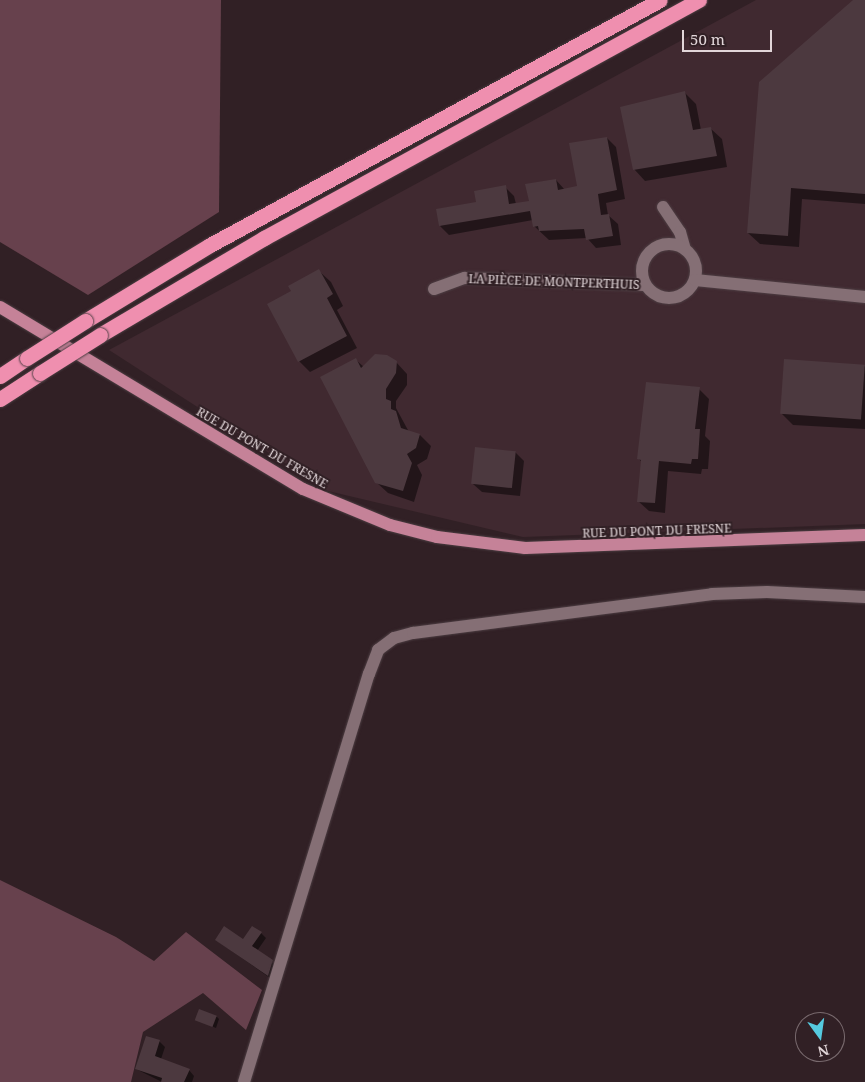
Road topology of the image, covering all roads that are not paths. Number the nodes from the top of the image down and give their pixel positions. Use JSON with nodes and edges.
{"nodes":[{"id":1,"x":660,"y":0,"type":"edge"},
{"id":2,"x":699,"y":0,"type":"edge"},
{"id":3,"x":663,"y":207,"type":"dead end"},
{"id":4,"x":685,"y":249,"type":"junction"},
{"id":5,"x":695,"y":280,"type":"junction"},
{"id":6,"x":646,"y":285,"type":"junction"},
{"id":7,"x":434,"y":289,"type":"dead end"},
{"id":8,"x":865,"y":297,"type":"edge"},
{"id":9,"x":0,"y":308,"type":"edge"},
{"id":10,"x":0,"y":376,"type":"edge"},
{"id":11,"x":0,"y":398,"type":"edge"},
{"id":12,"x":865,"y":536,"type":"edge"},
{"id":13,"x":865,"y":597,"type":"edge"},
{"id":14,"x":244,"y":1082,"type":"edge"}],
"edges":[{"from":1,"to":10,"type":"highway","bridge":true},
{"from":2,"to":11,"type":"highway","bridge":true},
{"from":3,"to":4,"type":"street"},
{"from":4,"to":5,"type":"street"},
{"from":4,"to":6,"type":"street","name":"LA PIÈCE DE MONTPERTHUIS"},
{"from":5,"to":6,"type":"street","name":"LA PIÈCE DE MONTPERTHUIS"},
{"from":5,"to":8,"type":"street"},
{"from":6,"to":7,"type":"street","name":"LA PIÈCE DE MONTPERTHUIS"},
{"from":9,"to":12,"type":"main road","name":"RUE DU PONT DU FRESNE"},
{"from":13,"to":14,"type":"street"}]}
